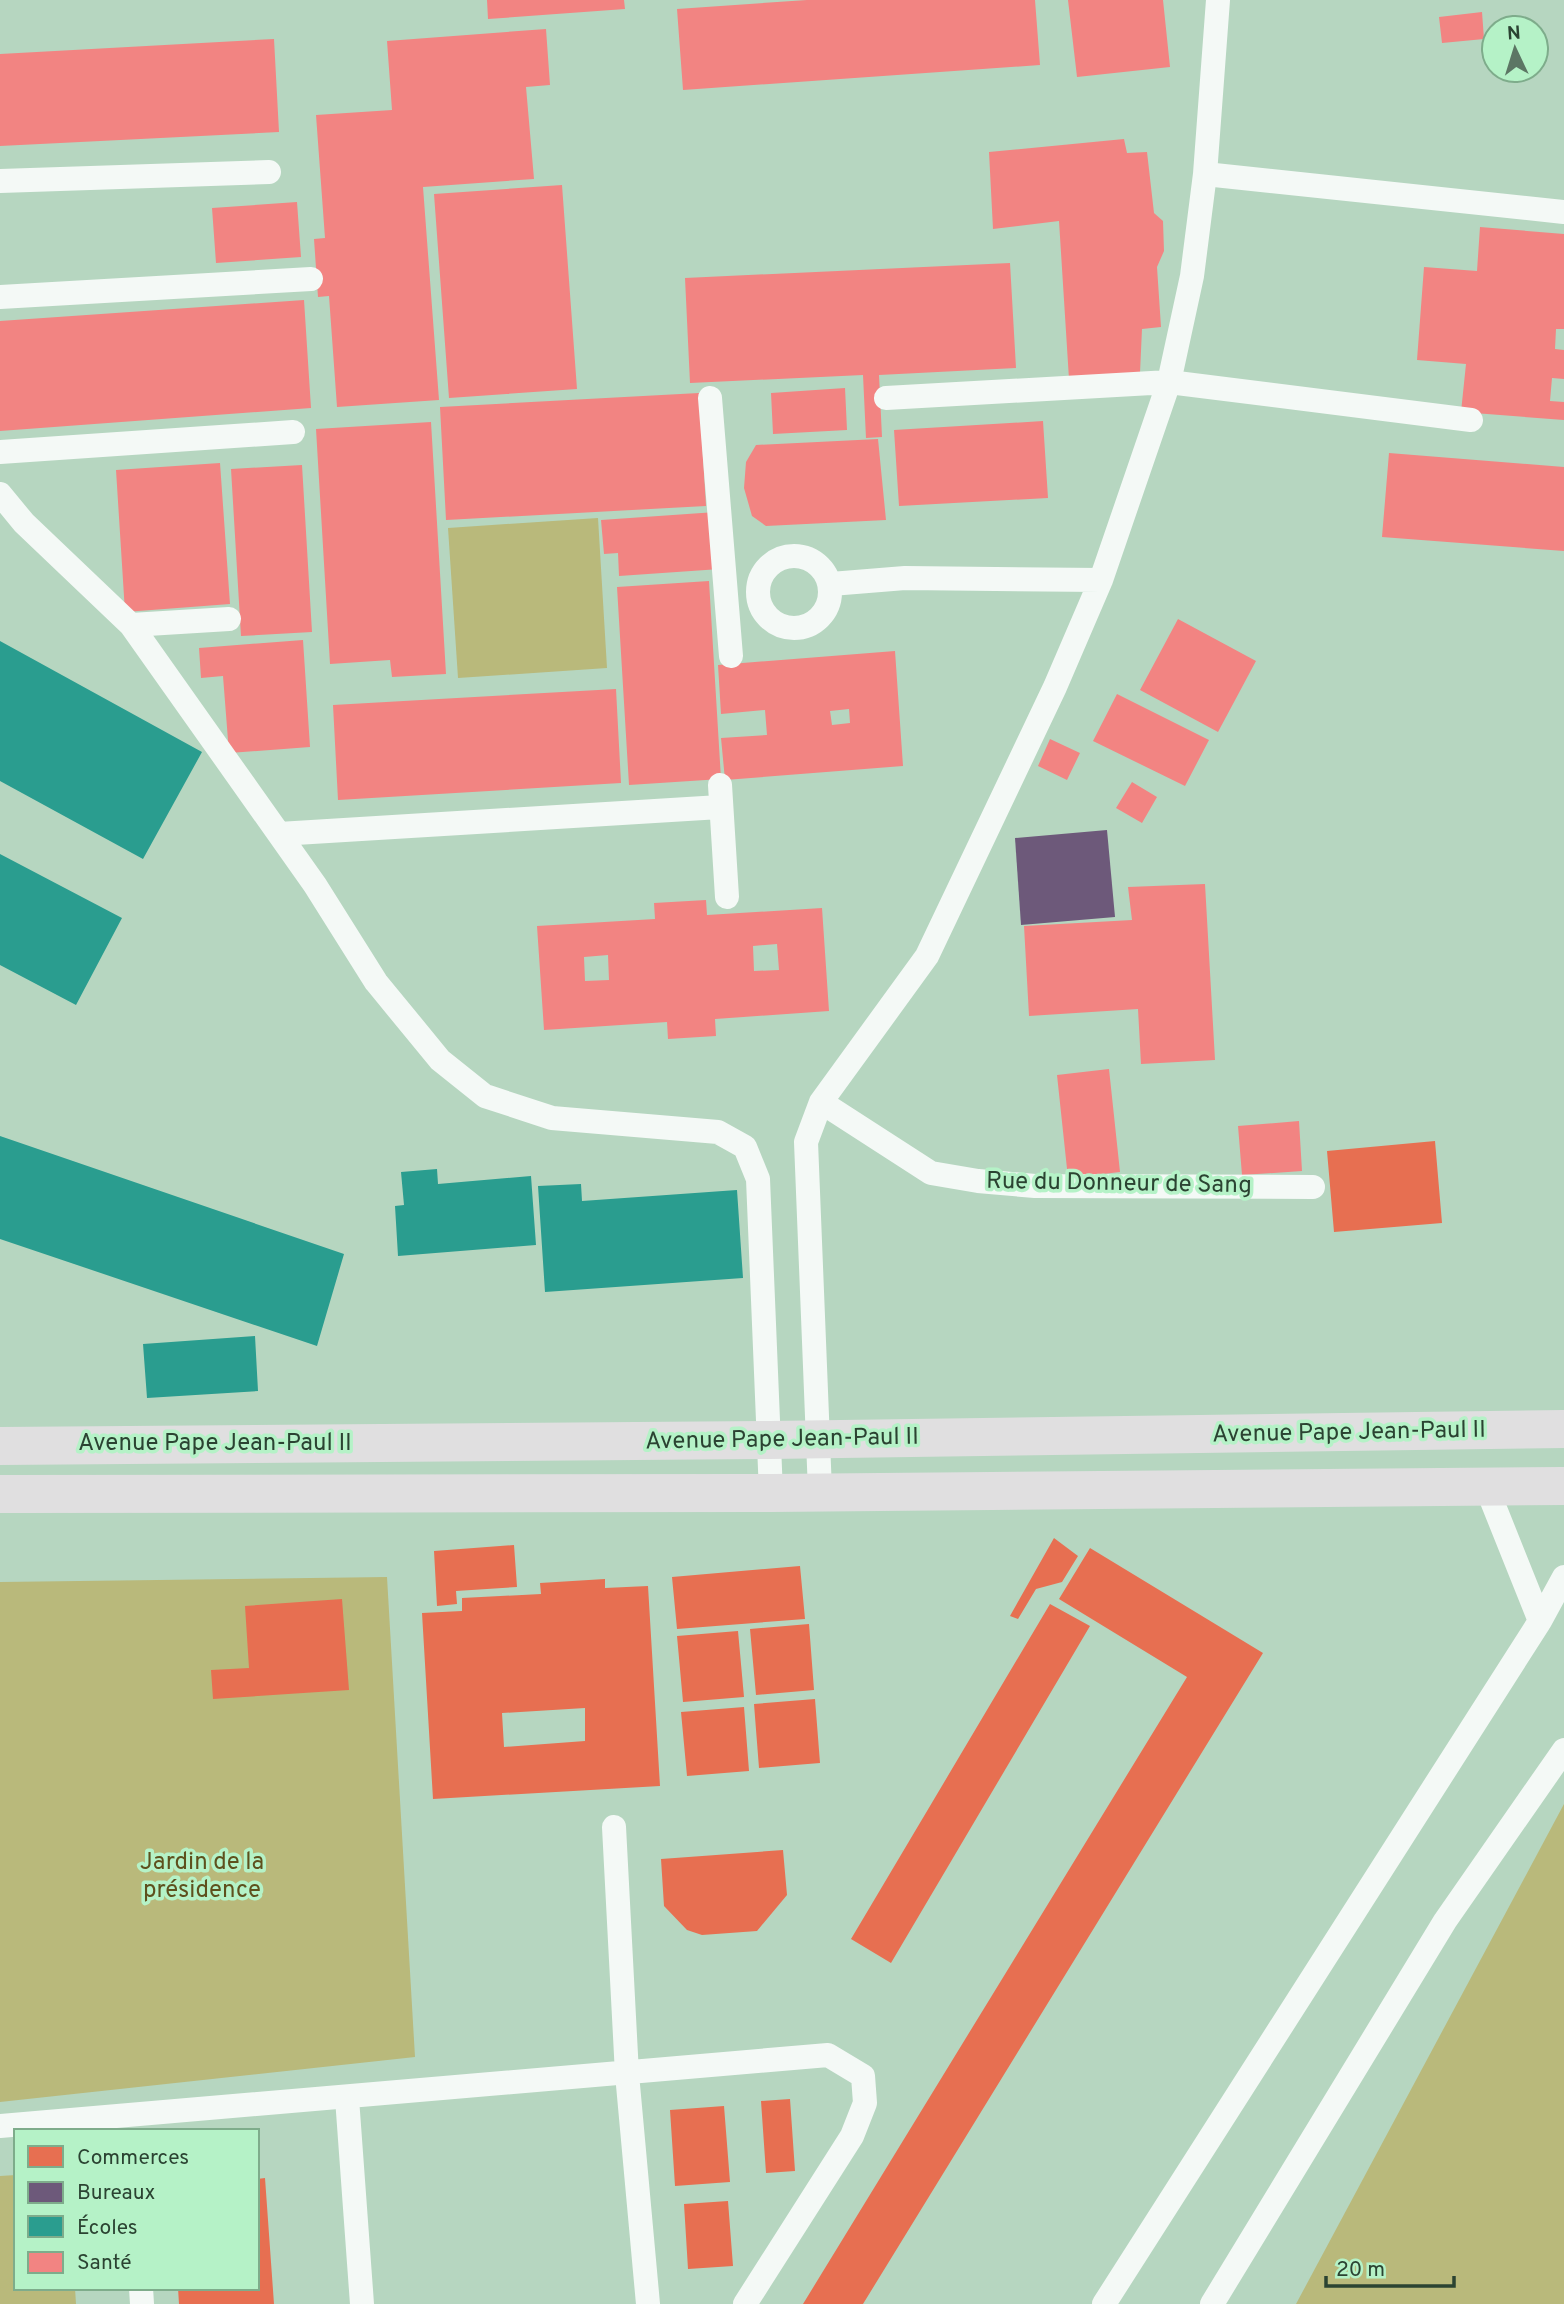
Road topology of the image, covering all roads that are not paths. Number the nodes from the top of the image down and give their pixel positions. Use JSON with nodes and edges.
{"nodes":[{"id":1,"x":1218,"y":0,"type":"edge"},
{"id":2,"x":269,"y":172,"type":"dead end"},
{"id":3,"x":1205,"y":174,"type":"junction"},
{"id":4,"x":0,"y":181,"type":"edge"},
{"id":5,"x":1564,"y":212,"type":"edge"},
{"id":6,"x":312,"y":278,"type":"dead end"},
{"id":7,"x":0,"y":297,"type":"edge"},
{"id":8,"x":1169,"y":382,"type":"junction"},
{"id":9,"x":710,"y":398,"type":"dead end"},
{"id":10,"x":886,"y":398,"type":"dead end"},
{"id":11,"x":1471,"y":420,"type":"dead end"},
{"id":12,"x":293,"y":432,"type":"dead end"},
{"id":13,"x":0,"y":452,"type":"edge"},
{"id":14,"x":0,"y":494,"type":"edge"},
{"id":15,"x":1101,"y":580,"type":"junction"},
{"id":16,"x":831,"y":584,"type":"junction"},
{"id":17,"x":759,"y":589,"type":"junction"},
{"id":18,"x":726,"y":590,"type":"junction"},
{"id":19,"x":229,"y":619,"type":"dead end"},
{"id":20,"x":131,"y":625,"type":"junction"},
{"id":21,"x":731,"y":656,"type":"dead end"},
{"id":22,"x":279,"y":834,"type":"junction"},
{"id":23,"x":727,"y":897,"type":"dead end"},
{"id":24,"x":821,"y":1102,"type":"junction"},
{"id":25,"x":1313,"y":1187,"type":"dead end"},
{"id":26,"x":1564,"y":1429,"type":"edge"},
{"id":27,"x":1338,"y":1433,"type":"junction"},
{"id":28,"x":770,"y":1440,"type":"junction"},
{"id":29,"x":819,"y":1440,"type":"junction"},
{"id":30,"x":0,"y":1446,"type":"edge"},
{"id":31,"x":1486,"y":1486,"type":"junction"},
{"id":32,"x":1564,"y":1486,"type":"edge"},
{"id":33,"x":1338,"y":1488,"type":"junction"},
{"id":34,"x":820,"y":1491,"type":"junction"},
{"id":35,"x":771,"y":1493,"type":"junction"},
{"id":36,"x":0,"y":1494,"type":"edge"},
{"id":37,"x":1564,"y":1577,"type":"edge"},
{"id":38,"x":1540,"y":1621,"type":"junction"},
{"id":39,"x":1564,"y":1750,"type":"edge"},
{"id":40,"x":614,"y":1827,"type":"dead end"},
{"id":41,"x":626,"y":2074,"type":"junction"},
{"id":42,"x":347,"y":2098,"type":"junction"},
{"id":43,"x":129,"y":2123,"type":"edge"},
{"id":44,"x":0,"y":2126,"type":"edge"},
{"id":45,"x":362,"y":2304,"type":"edge"},
{"id":46,"x":648,"y":2304,"type":"edge"},
{"id":47,"x":745,"y":2304,"type":"edge"},
{"id":48,"x":1104,"y":2304,"type":"edge"},
{"id":49,"x":1212,"y":2304,"type":"edge"}],
"edges":[{"from":1,"to":3,"type":"lane"},
{"from":2,"to":4,"type":"lane"},
{"from":3,"to":5,"type":"lane"},
{"from":3,"to":8,"type":"lane"},
{"from":6,"to":7,"type":"lane"},
{"from":8,"to":10,"type":"lane"},
{"from":8,"to":11,"type":"lane"},
{"from":8,"to":15,"type":"lane"},
{"from":9,"to":18,"type":"lane"},
{"from":12,"to":13,"type":"lane"},
{"from":14,"to":20,"type":"lane"},
{"from":15,"to":16,"type":"lane"},
{"from":15,"to":24,"type":"lane"},
{"from":16,"to":17,"type":"lane"},
{"from":16,"to":17,"type":"lane"},
{"from":17,"to":18,"type":"lane"},
{"from":18,"to":21,"type":"lane"},
{"from":19,"to":20,"type":"lane"},
{"from":20,"to":22,"type":"lane"},
{"from":22,"to":23,"type":"lane"},
{"from":22,"to":28,"type":"lane"},
{"from":24,"to":25,"type":"lane","name":"Rue du Donneur de Sang"},
{"from":24,"to":29,"type":"lane"},
{"from":26,"to":27,"type":"main road","name":"Avenue Pape Jean-Paul II"},
{"from":27,"to":29,"type":"main road","name":"Avenue Pape Jean-Paul II"},
{"from":27,"to":33,"type":"main road"},
{"from":28,"to":29,"type":"main road","name":"Avenue Pape Jean-Paul II"},
{"from":28,"to":30,"type":"main road","name":"Avenue Pape Jean-Paul II"},
{"from":28,"to":35,"type":"lane"},
{"from":29,"to":34,"type":"lane"},
{"from":31,"to":32,"type":"main road","name":"Avenue Pape Jean-Paul II"},
{"from":31,"to":33,"type":"main road","name":"Avenue Pape Jean-Paul II"},
{"from":31,"to":38,"type":"lane"},
{"from":33,"to":34,"type":"main road","name":"Avenue Pape Jean-Paul II"},
{"from":34,"to":35,"type":"main road","name":"Avenue Pape Jean-Paul II"},
{"from":35,"to":36,"type":"main road","name":"Avenue Pape Jean-Paul II"},
{"from":37,"to":38,"type":"lane"},
{"from":38,"to":48,"type":"lane"},
{"from":39,"to":49,"type":"lane"},
{"from":40,"to":41,"type":"lane"},
{"from":41,"to":42,"type":"lane"},
{"from":41,"to":46,"type":"lane"},
{"from":41,"to":47,"type":"lane"},
{"from":42,"to":43,"type":"lane"},
{"from":42,"to":45,"type":"lane"},
{"from":43,"to":44,"type":"lane"}]}
